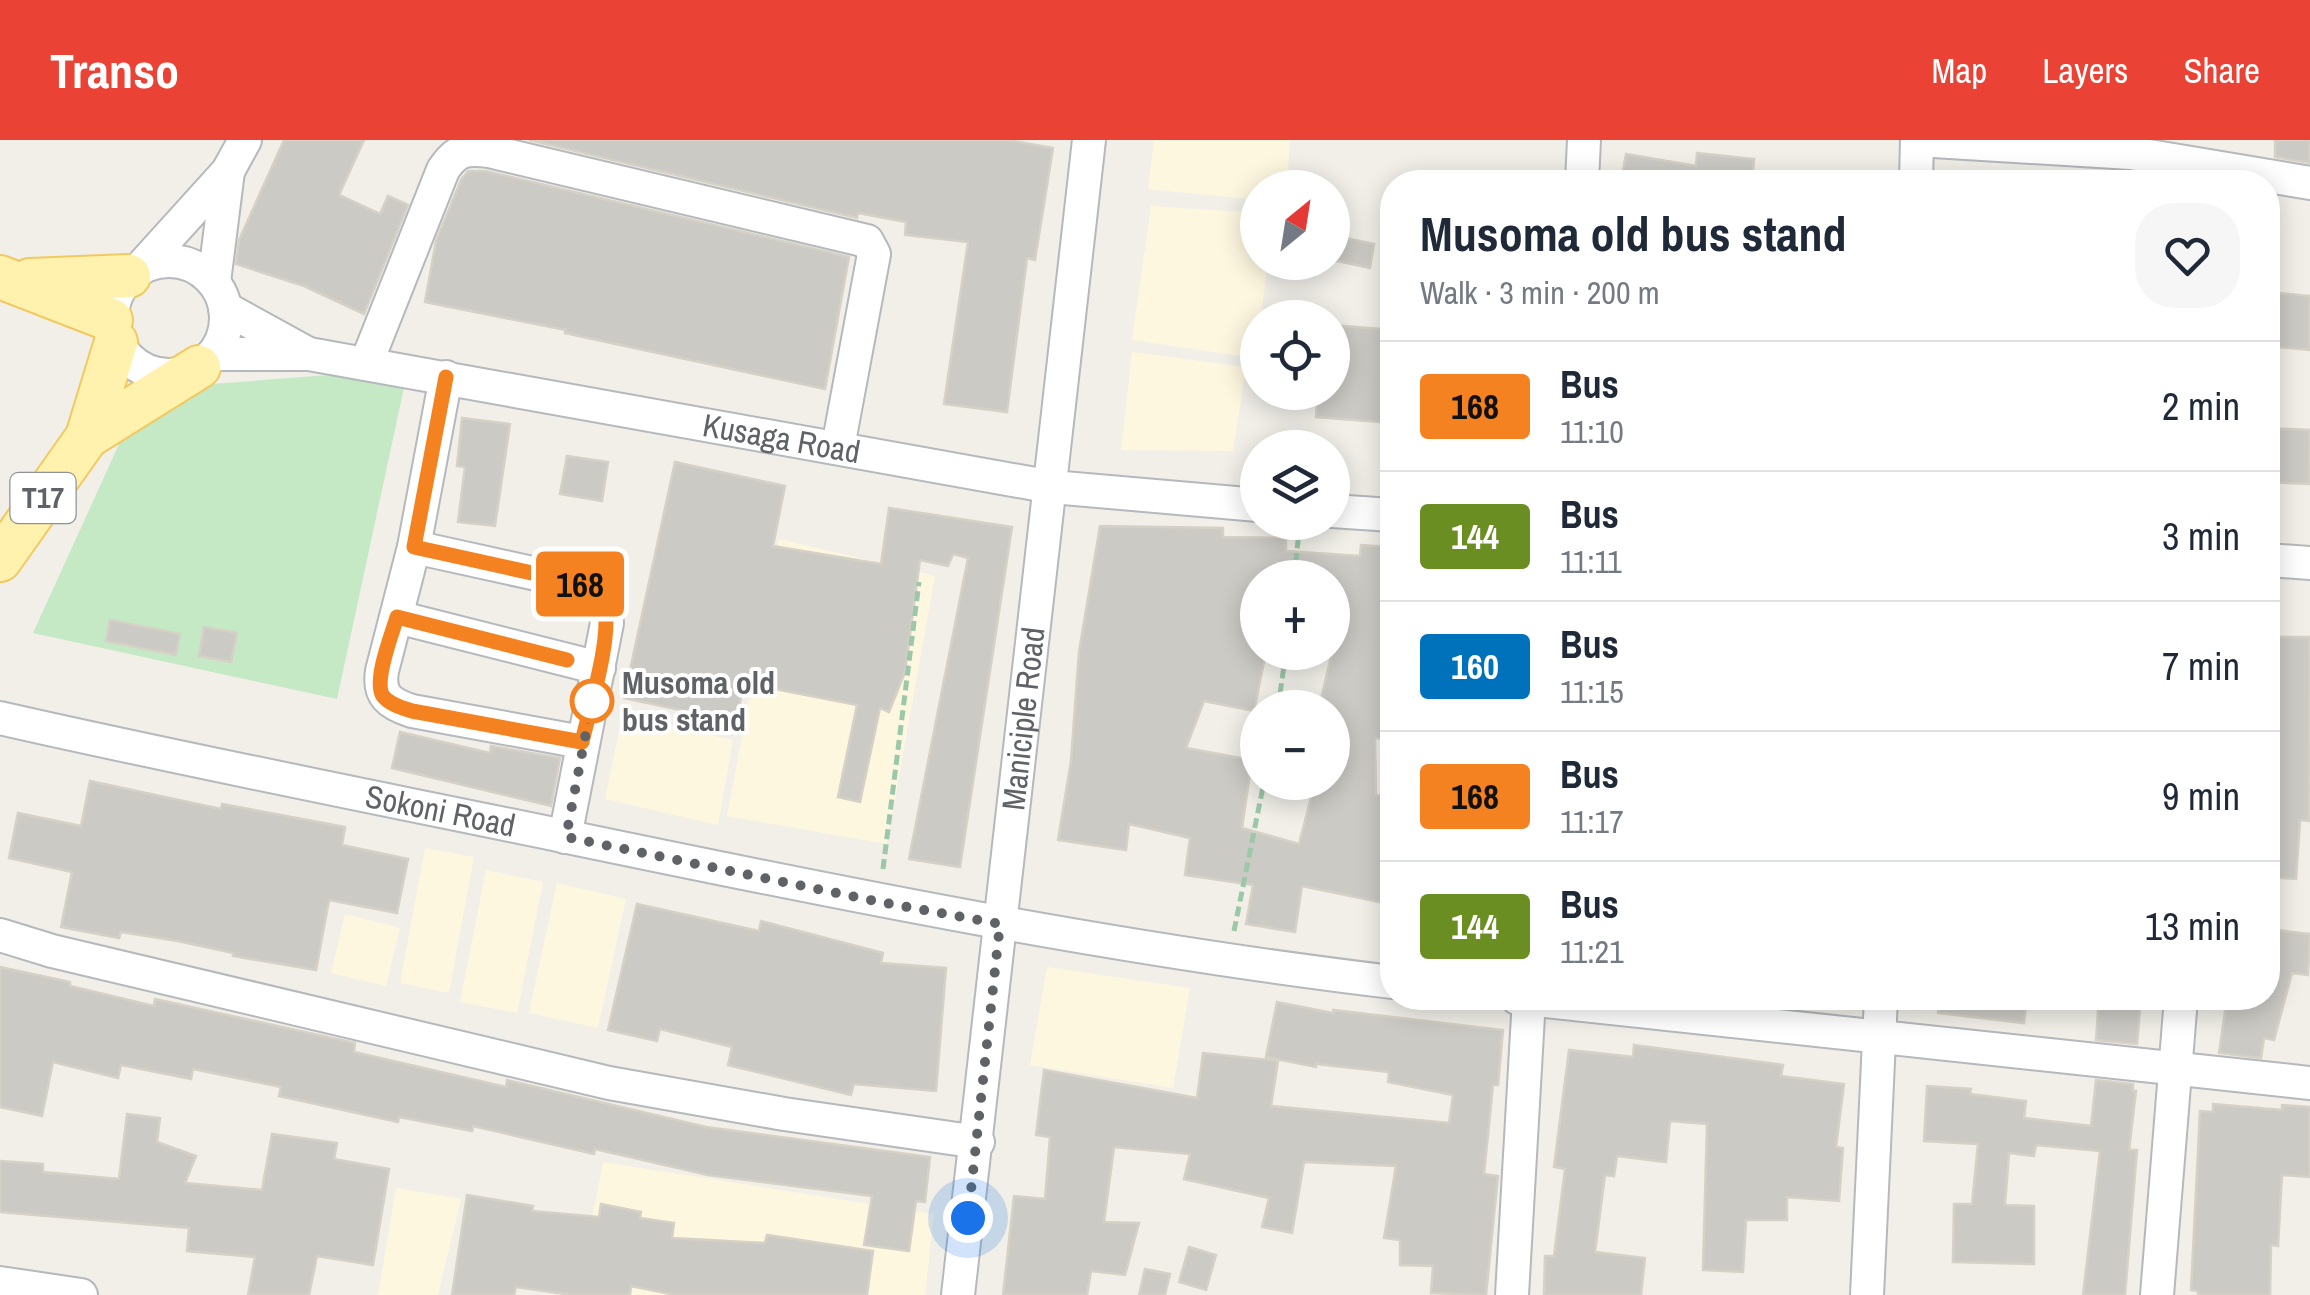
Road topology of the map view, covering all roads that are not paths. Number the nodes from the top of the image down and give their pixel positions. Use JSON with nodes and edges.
{"nodes":[{"id":1,"x":245,"y":140,"type":"edge"},
{"id":2,"x":1089,"y":140,"type":"edge"},
{"id":3,"x":1584,"y":140,"type":"edge"},
{"id":4,"x":1917,"y":140,"type":"edge"},
{"id":5,"x":2233,"y":164,"type":"edge"},
{"id":6,"x":1583,"y":170,"type":"edge"},
{"id":7,"x":1916,"y":170,"type":"edge"},
{"id":8,"x":2257,"y":170,"type":"edge"},
{"id":9,"x":228,"y":172,"type":"junction"},
{"id":10,"x":2280,"y":176,"type":"edge"},
{"id":11,"x":2310,"y":183,"type":"edge"},
{"id":12,"x":136,"y":271,"type":"junction"},
{"id":13,"x":7,"y":279,"type":"edge"},
{"id":14,"x":220,"y":295,"type":"junction"},
{"id":15,"x":113,"y":331,"type":"junction"},
{"id":16,"x":309,"y":354,"type":"junction"},
{"id":17,"x":207,"y":360,"type":"junction"},
{"id":18,"x":366,"y":364,"type":"junction"},
{"id":19,"x":446,"y":377,"type":"junction"},
{"id":20,"x":87,"y":437,"type":"junction"},
{"id":21,"x":838,"y":446,"type":"junction"},
{"id":22,"x":1052,"y":486,"type":"junction"},
{"id":23,"x":1240,"y":503,"type":"edge"},
{"id":24,"x":1350,"y":512,"type":"edge"},
{"id":25,"x":1380,"y":514,"type":"edge"},
{"id":26,"x":414,"y":547,"type":"junction"},
{"id":27,"x":0,"y":560,"type":"edge"},
{"id":28,"x":2280,"y":561,"type":"edge"},
{"id":29,"x":2310,"y":563,"type":"edge"},
{"id":30,"x":397,"y":617,"type":"junction"},
{"id":31,"x":599,"y":668,"type":"junction"},
{"id":32,"x":0,"y":718,"type":"edge"},
{"id":33,"x":582,"y":742,"type":"junction"},
{"id":34,"x":566,"y":837,"type":"junction"},
{"id":35,"x":1000,"y":924,"type":"junction"},
{"id":36,"x":0,"y":935,"type":"edge"},
{"id":37,"x":1380,"y":980,"type":"edge"},
{"id":38,"x":1524,"y":1010,"type":"edge"},
{"id":39,"x":1636,"y":1010,"type":"edge"},
{"id":40,"x":1879,"y":1010,"type":"edge"},
{"id":41,"x":2180,"y":1010,"type":"edge"},
{"id":42,"x":1878,"y":1036,"type":"junction"},
{"id":43,"x":2176,"y":1068,"type":"junction"},
{"id":44,"x":2310,"y":1083,"type":"edge"},
{"id":45,"x":978,"y":1142,"type":"junction"},
{"id":46,"x":0,"y":1283,"type":"edge"},
{"id":47,"x":81,"y":1295,"type":"edge"},
{"id":48,"x":958,"y":1295,"type":"edge"},
{"id":49,"x":1512,"y":1295,"type":"edge"},
{"id":50,"x":1867,"y":1295,"type":"edge"},
{"id":51,"x":2156,"y":1295,"type":"edge"}],
"edges":[{"from":1,"to":9,"type":"street"},
{"from":2,"to":22,"type":"street","name":"Maniciple Road"},
{"from":3,"to":6,"type":"street"},
{"from":4,"to":5,"type":"street"},
{"from":4,"to":7,"type":"street"},
{"from":5,"to":8,"type":"street"},
{"from":9,"to":12,"type":"street"},
{"from":9,"to":14,"type":"street"},
{"from":10,"to":11,"type":"street"},
{"from":12,"to":13,"type":"main road"},
{"from":12,"to":14,"type":"street"},
{"from":12,"to":15,"type":"street"},
{"from":13,"to":15,"type":"main road"},
{"from":14,"to":16,"type":"street"},
{"from":14,"to":17,"type":"street"},
{"from":15,"to":17,"type":"street"},
{"from":15,"to":20,"type":"main road","number":"T17"},
{"from":16,"to":17,"type":"street"},
{"from":16,"to":18,"type":"street","name":"Kusaga Road"},
{"from":17,"to":20,"type":"main road","number":"T17"},
{"from":18,"to":19,"type":"street","name":"Kusaga Road"},
{"from":18,"to":21,"type":"street"},
{"from":19,"to":21,"type":"street","name":"Kusaga Road"},
{"from":19,"to":26,"type":"street"},
{"from":20,"to":27,"type":"main road","number":"T17"},
{"from":21,"to":22,"type":"street","name":"Kusaga Road"},
{"from":22,"to":23,"type":"street","name":"Kusaga Road"},
{"from":22,"to":35,"type":"street","name":"Maniciple Road"},
{"from":24,"to":25,"type":"street"},
{"from":26,"to":30,"type":"street"},
{"from":26,"to":31,"type":"street"},
{"from":28,"to":29,"type":"street"},
{"from":30,"to":31,"type":"street"},
{"from":30,"to":33,"type":"street"},
{"from":31,"to":33,"type":"street"},
{"from":32,"to":34,"type":"street","name":"Sokoni Road"},
{"from":33,"to":34,"type":"street"},
{"from":34,"to":35,"type":"street","name":"Sokoni Road"},
{"from":35,"to":37,"type":"street","name":"Sokoni Road"},
{"from":35,"to":45,"type":"street","name":"Maniciple Road"},
{"from":36,"to":45,"type":"street"},
{"from":38,"to":49,"type":"street"},
{"from":39,"to":42,"type":"street"},
{"from":40,"to":42,"type":"street"},
{"from":41,"to":43,"type":"street"},
{"from":42,"to":43,"type":"street"},
{"from":42,"to":50,"type":"street"},
{"from":43,"to":44,"type":"street"},
{"from":43,"to":51,"type":"street"},
{"from":45,"to":48,"type":"street","name":"Maniciple Road"},
{"from":46,"to":47,"type":"street"}]}
